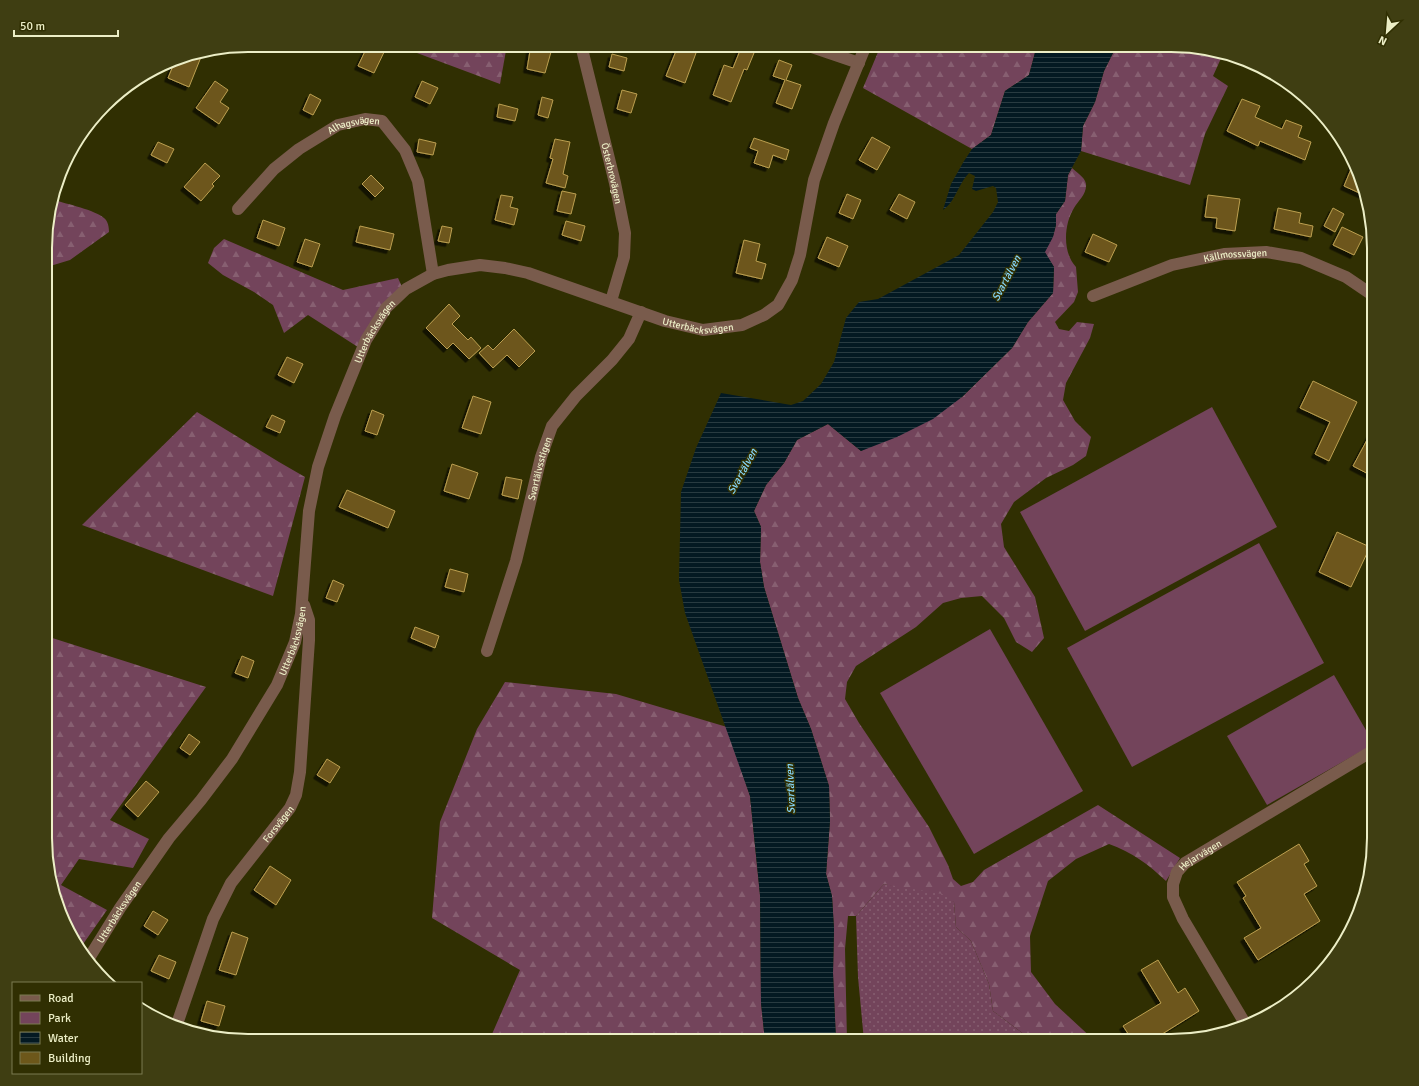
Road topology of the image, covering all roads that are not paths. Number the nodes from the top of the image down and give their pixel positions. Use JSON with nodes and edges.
{"nodes":[{"id":1,"x":583,"y":52,"type":"edge"},
{"id":2,"x":827,"y":52,"type":"edge"},
{"id":3,"x":863,"y":52,"type":"edge"},
{"id":4,"x":859,"y":63,"type":"junction"},
{"id":5,"x":238,"y":209,"type":"dead end"},
{"id":6,"x":433,"y":274,"type":"junction"},
{"id":7,"x":1367,"y":291,"type":"edge"},
{"id":8,"x":1094,"y":296,"type":"dead end"},
{"id":9,"x":611,"y":301,"type":"junction"},
{"id":10,"x":641,"y":312,"type":"junction"},
{"id":11,"x":302,"y":600,"type":"junction"},
{"id":12,"x":487,"y":651,"type":"dead end"},
{"id":13,"x":1367,"y":754,"type":"edge"},
{"id":14,"x":91,"y":955,"type":"edge"},
{"id":15,"x":1243,"y":1020,"type":"edge"},
{"id":16,"x":178,"y":1021,"type":"edge"}],
"edges":[{"from":1,"to":9,"type":"street","name":"Österbrovägen"},
{"from":2,"to":4,"type":"street"},
{"from":3,"to":4,"type":"street","name":"Utterbäcksvägen"},
{"from":4,"to":10,"type":"street","name":"Utterbäcksvägen"},
{"from":5,"to":6,"type":"street","name":"Alhagsvägen"},
{"from":6,"to":9,"type":"street","name":"Utterbäcksvägen"},
{"from":6,"to":11,"type":"street","name":"Utterbäcksvägen"},
{"from":7,"to":8,"type":"street","name":"Källmossvägen"},
{"from":9,"to":10,"type":"street","name":"Utterbäcksvägen"},
{"from":10,"to":12,"type":"street","name":"Svartälvsstigen"},
{"from":11,"to":14,"type":"street","name":"Utterbäcksvägen"},
{"from":11,"to":16,"type":"street","name":"Forsvägen"},
{"from":13,"to":15,"type":"street","name":"Hejarvägen"}]}
